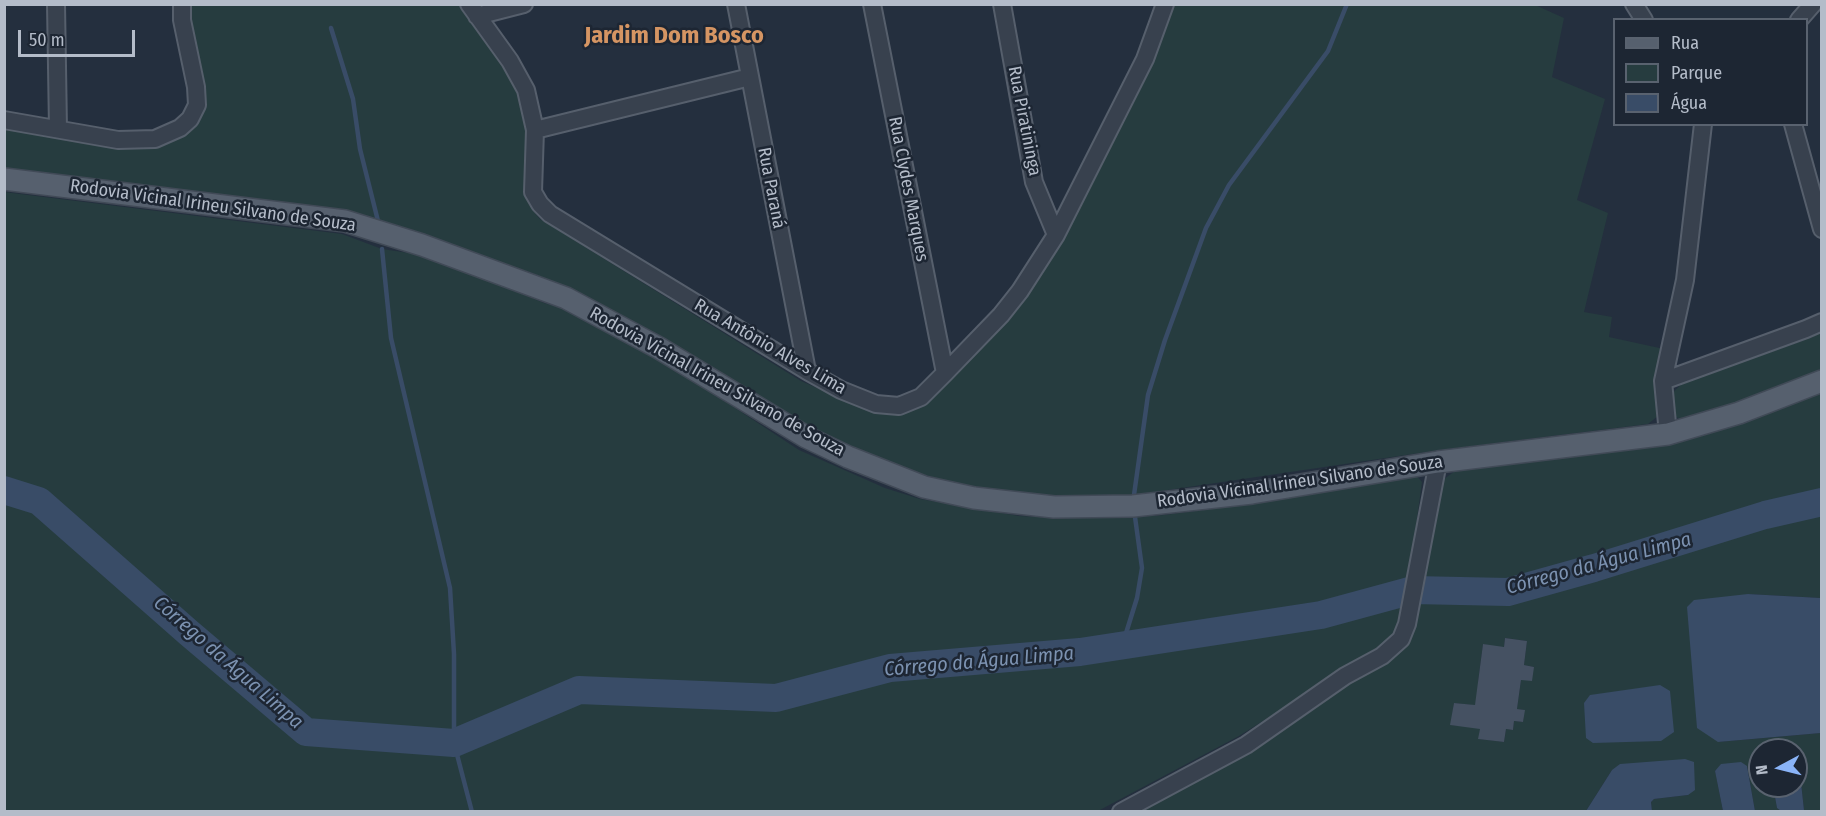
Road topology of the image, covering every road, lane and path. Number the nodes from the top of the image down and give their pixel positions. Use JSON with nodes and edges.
{"nodes":[{"id":1,"x":56,"y":4,"type":"edge"},
{"id":2,"x":182,"y":4,"type":"edge"},
{"id":3,"x":524,"y":4,"type":"edge"},
{"id":4,"x":736,"y":4,"type":"edge"},
{"id":5,"x":872,"y":4,"type":"edge"},
{"id":6,"x":1002,"y":4,"type":"edge"},
{"id":7,"x":1164,"y":4,"type":"edge"},
{"id":8,"x":1634,"y":4,"type":"edge"},
{"id":9,"x":1813,"y":4,"type":"edge"},
{"id":10,"x":473,"y":10,"type":"edge"},
{"id":11,"x":1643,"y":18,"type":"edge"},
{"id":12,"x":1801,"y":18,"type":"edge"},
{"id":13,"x":750,"y":77,"type":"junction"},
{"id":14,"x":4,"y":120,"type":"edge"},
{"id":15,"x":1703,"y":126,"type":"edge"},
{"id":16,"x":1794,"y":126,"type":"edge"},
{"id":17,"x":58,"y":129,"type":"junction"},
{"id":18,"x":535,"y":130,"type":"junction"},
{"id":19,"x":4,"y":179,"type":"edge"},
{"id":20,"x":1821,"y":229,"type":"edge"},
{"id":21,"x":1056,"y":235,"type":"junction"},
{"id":22,"x":1821,"y":322,"type":"edge"},
{"id":23,"x":807,"y":371,"type":"junction"},
{"id":24,"x":945,"y":373,"type":"junction"},
{"id":25,"x":1663,"y":381,"type":"junction"},
{"id":26,"x":1821,"y":381,"type":"edge"},
{"id":27,"x":1668,"y":434,"type":"junction"},
{"id":28,"x":1438,"y":462,"type":"junction"},
{"id":29,"x":1121,"y":812,"type":"edge"}],
"edges":[{"from":1,"to":17,"type":"street"},
{"from":2,"to":17,"type":"street"},
{"from":3,"to":10,"type":"street"},
{"from":4,"to":13,"type":"street","name":"Rua Paraná"},
{"from":5,"to":24,"type":"street","name":"Rua Clydes Marques"},
{"from":6,"to":21,"type":"street","name":"Rua Piratininga"},
{"from":7,"to":21,"type":"street","name":"Rua Antônio Alves Lima"},
{"from":8,"to":11,"type":"street"},
{"from":9,"to":12,"type":"street"},
{"from":10,"to":18,"type":"street","name":"Rua Antônio Alves Lima"},
{"from":13,"to":18,"type":"street"},
{"from":13,"to":23,"type":"street","name":"Rua Paraná"},
{"from":14,"to":17,"type":"street"},
{"from":15,"to":25,"type":"street"},
{"from":16,"to":20,"type":"street"},
{"from":18,"to":23,"type":"street","name":"Rua Antônio Alves Lima"},
{"from":19,"to":28,"type":"main road","name":"Rodovia Vicinal Irineu Silvano de Souza"},
{"from":21,"to":24,"type":"street","name":"Rua Antônio Alves Lima"},
{"from":22,"to":25,"type":"street"},
{"from":23,"to":24,"type":"street","name":"Rua Antônio Alves Lima"},
{"from":25,"to":27,"type":"street"},
{"from":26,"to":27,"type":"main road","name":"Rodovia Vicinal Irineu Silvano de Souza"},
{"from":27,"to":28,"type":"main road","name":"Rodovia Vicinal Irineu Silvano de Souza"},
{"from":28,"to":29,"type":"street"}]}
